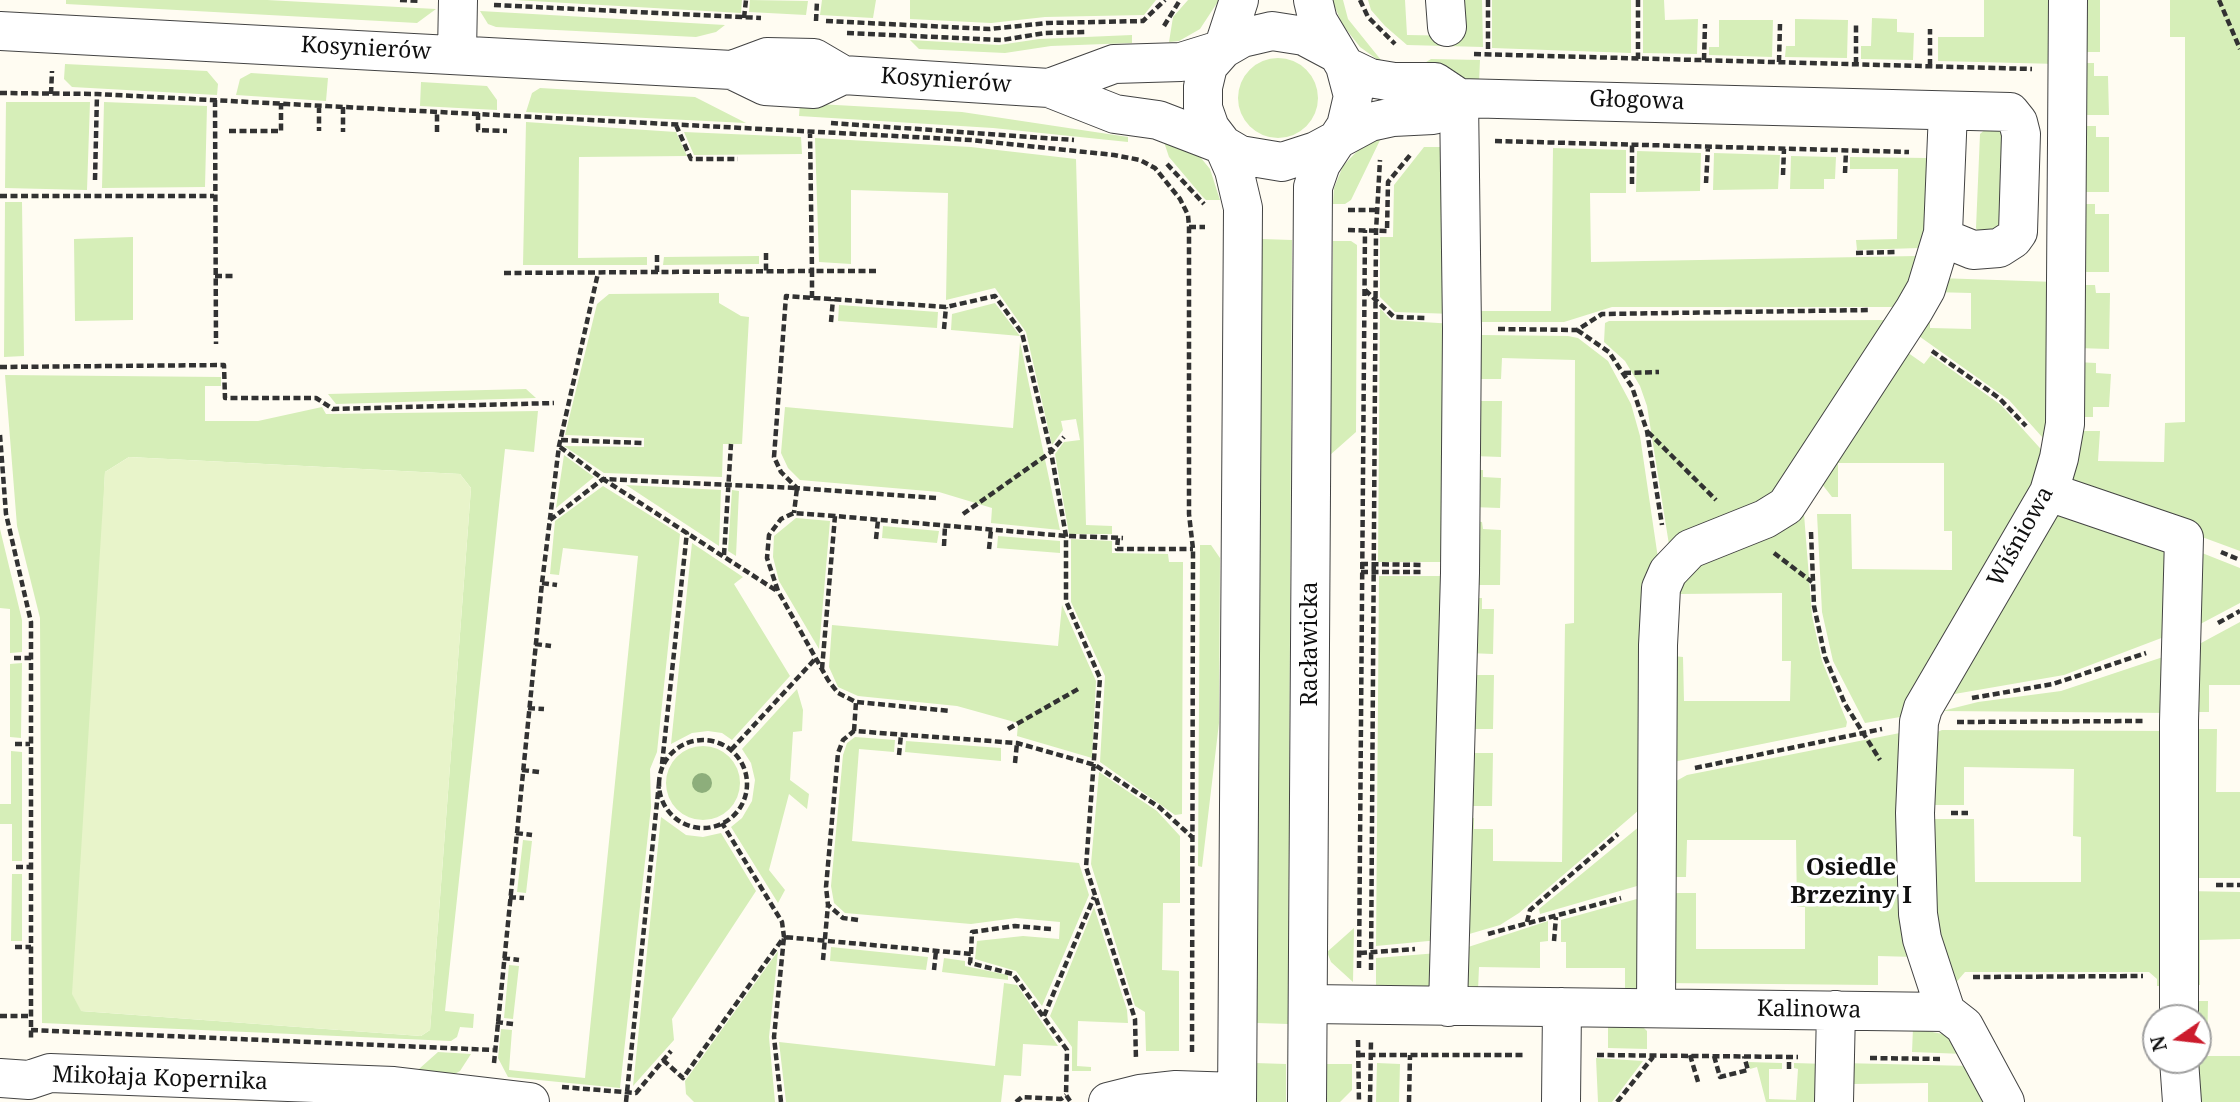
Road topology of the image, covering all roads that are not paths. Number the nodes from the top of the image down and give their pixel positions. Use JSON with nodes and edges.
{"nodes":[{"id":1,"x":2068,"y":0,"type":"edge"},
{"id":2,"x":1239,"y":1,"type":"edge"},
{"id":3,"x":1313,"y":1,"type":"edge"},
{"id":4,"x":474,"y":2,"type":"edge"},
{"id":5,"x":0,"y":31,"type":"edge"},
{"id":6,"x":1223,"y":48,"type":"junction"},
{"id":7,"x":457,"y":54,"type":"junction"},
{"id":8,"x":1341,"y":59,"type":"junction"},
{"id":9,"x":1049,"y":88,"type":"junction"},
{"id":10,"x":1459,"y":98,"type":"junction"},
{"id":11,"x":1948,"y":111,"type":"junction"},
{"id":12,"x":1336,"y":140,"type":"junction"},
{"id":13,"x":1223,"y":145,"type":"junction"},
{"id":14,"x":1943,"y":233,"type":"junction"},
{"id":15,"x":2054,"y":475,"type":"junction"},
{"id":16,"x":1309,"y":1004,"type":"junction"},
{"id":17,"x":2179,"y":1004,"type":"edge"},
{"id":18,"x":1448,"y":1007,"type":"junction"},
{"id":19,"x":1562,"y":1007,"type":"junction"},
{"id":20,"x":1656,"y":1008,"type":"junction"},
{"id":21,"x":1836,"y":1010,"type":"junction"},
{"id":22,"x":1947,"y":1012,"type":"junction"},
{"id":23,"x":2180,"y":1074,"type":"edge"},
{"id":24,"x":14,"y":1079,"type":"edge"},
{"id":25,"x":545,"y":1094,"type":"edge"},
{"id":26,"x":1237,"y":1097,"type":"edge"},
{"id":27,"x":1108,"y":1102,"type":"edge"},
{"id":28,"x":1307,"y":1102,"type":"edge"},
{"id":29,"x":1561,"y":1102,"type":"edge"},
{"id":30,"x":1834,"y":1102,"type":"edge"},
{"id":31,"x":2005,"y":1102,"type":"edge"},
{"id":32,"x":2182,"y":1102,"type":"edge"}],
"edges":[{"from":1,"to":15,"type":"street","name":"Wiśniowa"},
{"from":2,"to":6,"type":"street"},
{"from":3,"to":8,"type":"street"},
{"from":4,"to":7,"type":"street"},
{"from":5,"to":7,"type":"street","name":"Kosynierów"},
{"from":6,"to":8,"type":"street"},
{"from":6,"to":9,"type":"street","name":"Kosynierów"},
{"from":6,"to":13,"type":"street"},
{"from":7,"to":9,"type":"street","name":"Kosynierów"},
{"from":8,"to":10,"type":"street"},
{"from":8,"to":12,"type":"street"},
{"from":9,"to":13,"type":"street","name":"Kosynierów"},
{"from":10,"to":11,"type":"street","name":"Głogowa"},
{"from":10,"to":12,"type":"street"},
{"from":10,"to":18,"type":"street"},
{"from":11,"to":14,"type":"street"},
{"from":11,"to":14,"type":"street","name":"Głogowa"},
{"from":12,"to":13,"type":"street"},
{"from":12,"to":16,"type":"street","name":"Racławicka"},
{"from":13,"to":26,"type":"street"},
{"from":14,"to":20,"type":"street"},
{"from":15,"to":17,"type":"street"},
{"from":15,"to":22,"type":"street","name":"Wiśniowa"},
{"from":16,"to":18,"type":"street","name":"Kalinowa"},
{"from":16,"to":28,"type":"street","name":"Racławicka"},
{"from":18,"to":19,"type":"street","name":"Kalinowa"},
{"from":19,"to":20,"type":"street","name":"Kalinowa"},
{"from":19,"to":29,"type":"street"},
{"from":20,"to":21,"type":"street","name":"Kalinowa"},
{"from":21,"to":22,"type":"street","name":"Kalinowa"},
{"from":21,"to":30,"type":"street"},
{"from":22,"to":31,"type":"street"},
{"from":23,"to":32,"type":"street"},
{"from":24,"to":25,"type":"street","name":"Mikołaja Kopernika"},
{"from":26,"to":27,"type":"street"}]}
